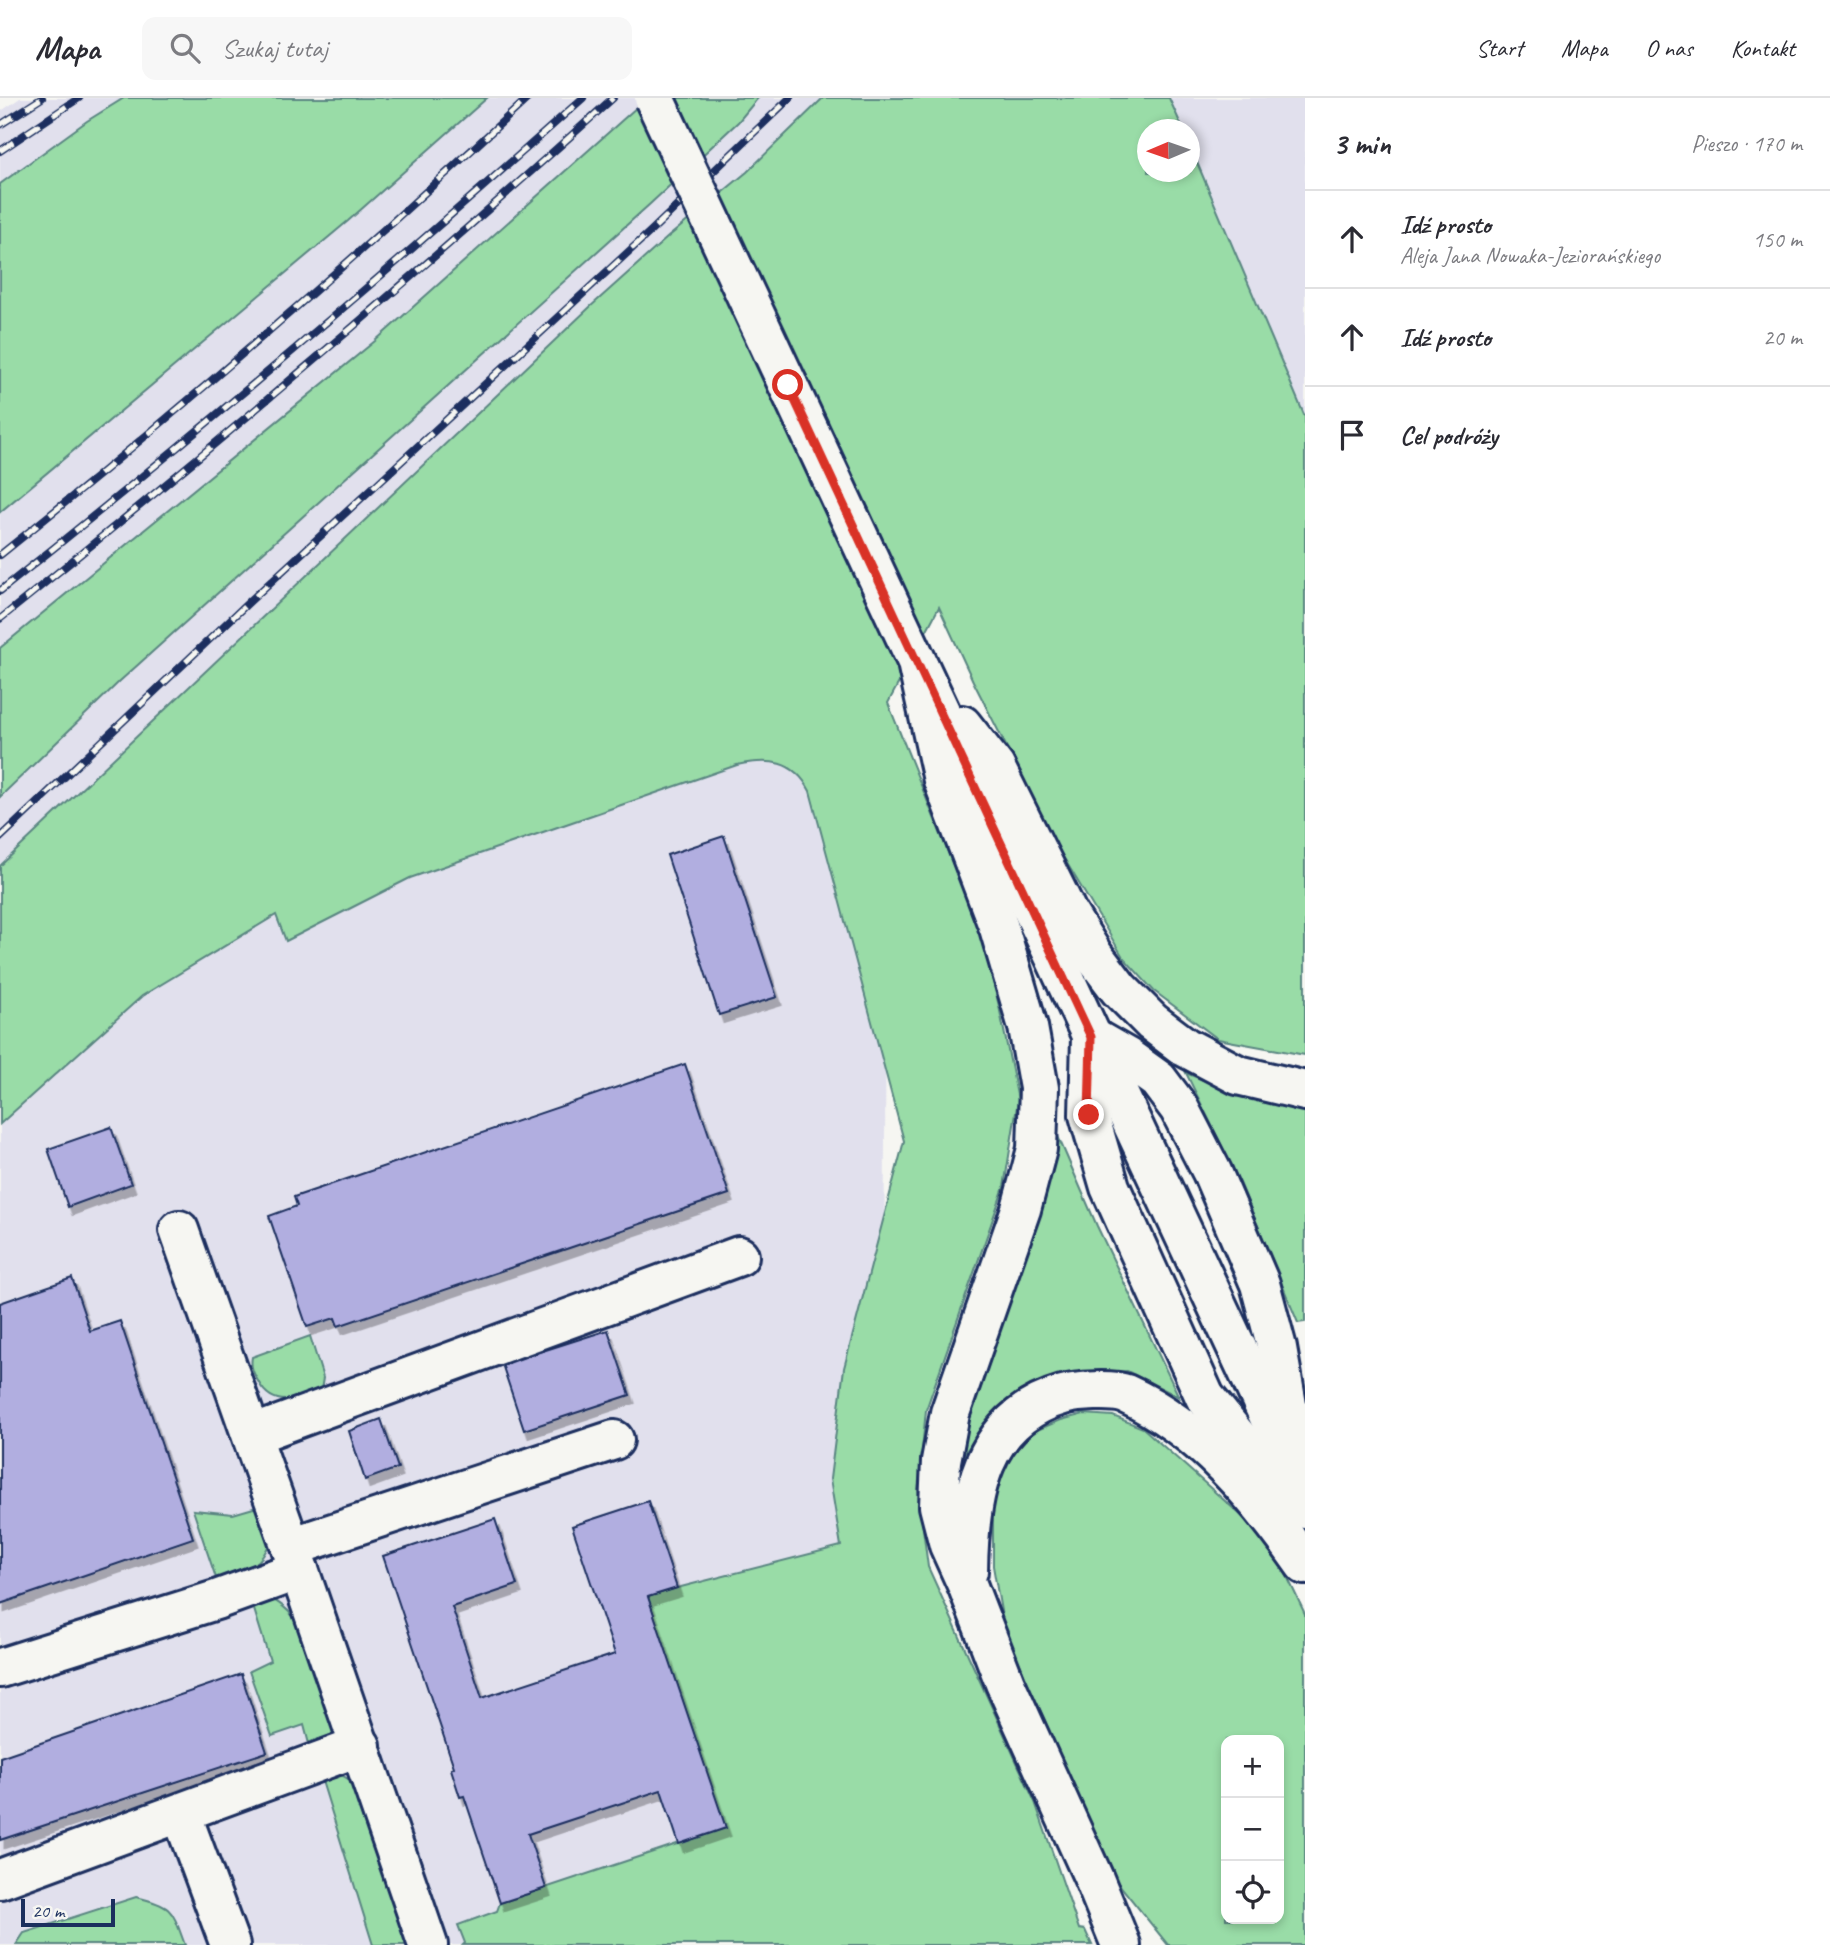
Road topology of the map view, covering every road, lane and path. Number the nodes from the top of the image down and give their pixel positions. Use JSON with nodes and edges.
{"nodes":[{"id":1,"x":654,"y":98,"type":"edge"},
{"id":2,"x":918,"y":667,"type":"junction"},
{"id":3,"x":1091,"y":1037,"type":"junction"},
{"id":4,"x":1305,"y":1091,"type":"edge"},
{"id":5,"x":179,"y":1230,"type":"dead end"},
{"id":6,"x":739,"y":1256,"type":"dead end"},
{"id":7,"x":252,"y":1435,"type":"junction"},
{"id":8,"x":614,"y":1440,"type":"dead end"},
{"id":9,"x":1303,"y":1496,"type":"edge"},
{"id":10,"x":295,"y":1559,"type":"junction"},
{"id":11,"x":1305,"y":1564,"type":"edge"},
{"id":12,"x":968,"y":1587,"type":"junction"},
{"id":13,"x":0,"y":1668,"type":"edge"},
{"id":14,"x":361,"y":1746,"type":"junction"},
{"id":15,"x":181,"y":1813,"type":"junction"},
{"id":16,"x":0,"y":1879,"type":"edge"},
{"id":17,"x":1094,"y":1879,"type":"junction"},
{"id":18,"x":230,"y":1945,"type":"edge"},
{"id":19,"x":428,"y":1945,"type":"edge"},
{"id":20,"x":1121,"y":1945,"type":"edge"},
{"id":21,"x":1151,"y":1945,"type":"edge"}],
"edges":[{"from":1,"to":2,"type":"main road","bridge":true},
{"from":2,"to":3,"type":"main road"},
{"from":2,"to":4,"type":"main road"},
{"from":2,"to":12,"type":"main road"},
{"from":3,"to":9,"type":"main road"},
{"from":3,"to":9,"type":"main road"},
{"from":5,"to":7,"type":"main road"},
{"from":6,"to":7,"type":"main road"},
{"from":7,"to":10,"type":"main road"},
{"from":8,"to":10,"type":"main road"},
{"from":10,"to":13,"type":"main road"},
{"from":10,"to":14,"type":"main road"},
{"from":11,"to":12,"type":"main road"},
{"from":12,"to":17,"type":"main road"},
{"from":14,"to":15,"type":"main road"},
{"from":14,"to":19,"type":"main road"},
{"from":15,"to":16,"type":"main road"},
{"from":15,"to":18,"type":"main road"},
{"from":17,"to":20,"type":"main road"},
{"from":17,"to":21,"type":"main road"}]}
